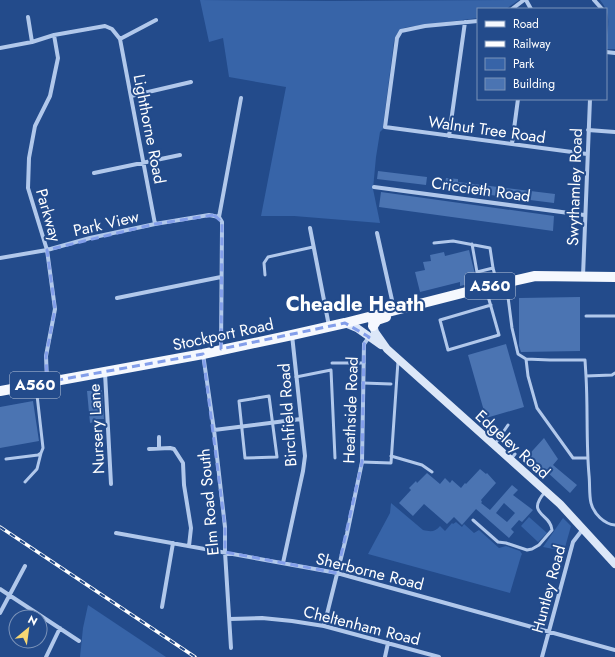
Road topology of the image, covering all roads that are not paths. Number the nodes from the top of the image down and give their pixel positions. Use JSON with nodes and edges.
{"nodes":[{"id":1,"x":525,"y":0,"type":"edge"},
{"id":2,"x":594,"y":0,"type":"edge"},
{"id":3,"x":513,"y":8,"type":"edge"},
{"id":4,"x":601,"y":8,"type":"edge"},
{"id":5,"x":28,"y":17,"type":"dead end"},
{"id":6,"x":156,"y":20,"type":"dead end"},
{"id":7,"x":477,"y":20,"type":"edge"},
{"id":8,"x":465,"y":22,"type":"junction"},
{"id":9,"x":54,"y":35,"type":"junction"},
{"id":10,"x":120,"y":39,"type":"junction"},
{"id":11,"x":32,"y":42,"type":"junction"},
{"id":12,"x":0,"y":48,"type":"edge"},
{"id":13,"x":191,"y":82,"type":"dead end"},
{"id":14,"x":131,"y":96,"type":"junction"},
{"id":15,"x":241,"y":98,"type":"dead end"},
{"id":16,"x":518,"y":100,"type":"edge"},
{"id":17,"x":590,"y":100,"type":"edge"},
{"id":18,"x":588,"y":130,"type":"junction"},
{"id":19,"x":615,"y":132,"type":"edge"},
{"id":20,"x":449,"y":136,"type":"junction"},
{"id":21,"x":512,"y":144,"type":"junction"},
{"id":22,"x":587,"y":154,"type":"junction"},
{"id":23,"x":180,"y":155,"type":"dead end"},
{"id":24,"x":144,"y":162,"type":"junction"},
{"id":25,"x":94,"y":173,"type":"dead end"},
{"id":26,"x":374,"y":187,"type":"dead end"},
{"id":27,"x":584,"y":214,"type":"junction"},
{"id":28,"x":219,"y":218,"type":"junction"},
{"id":29,"x":156,"y":224,"type":"junction"},
{"id":30,"x":310,"y":228,"type":"dead end"},
{"id":31,"x":377,"y":234,"type":"dead end"},
{"id":32,"x":434,"y":243,"type":"dead end"},
{"id":33,"x":472,"y":244,"type":"junction"},
{"id":34,"x":313,"y":247,"type":"junction"},
{"id":35,"x":48,"y":250,"type":"junction"},
{"id":36,"x":0,"y":258,"type":"edge"},
{"id":37,"x":493,"y":268,"type":"junction"},
{"id":38,"x":265,"y":276,"type":"dead end"},
{"id":39,"x":583,"y":276,"type":"junction"},
{"id":40,"x":221,"y":277,"type":"junction"},
{"id":41,"x":615,"y":277,"type":"edge"},
{"id":42,"x":498,"y":284,"type":"junction"},
{"id":43,"x":486,"y":287,"type":"junction"},
{"id":44,"x":508,"y":297,"type":"dead end"},
{"id":45,"x":117,"y":298,"type":"dead end"},
{"id":46,"x":491,"y":305,"type":"junction"},
{"id":47,"x":394,"y":310,"type":"junction"},
{"id":48,"x":586,"y":316,"type":"dead end"},
{"id":49,"x":615,"y":316,"type":"edge"},
{"id":50,"x":368,"y":320,"type":"junction"},
{"id":51,"x":345,"y":323,"type":"junction"},
{"id":52,"x":329,"y":326,"type":"junction"},
{"id":53,"x":292,"y":335,"type":"junction"},
{"id":54,"x":369,"y":336,"type":"junction"},
{"id":55,"x":221,"y":349,"type":"junction"},
{"id":56,"x":387,"y":349,"type":"junction"},
{"id":57,"x":203,"y":354,"type":"junction"},
{"id":58,"x":398,"y":359,"type":"junction"},
{"id":59,"x":526,"y":359,"type":"junction"},
{"id":60,"x":332,"y":363,"type":"dead end"},
{"id":61,"x":364,"y":363,"type":"junction"},
{"id":62,"x":105,"y":372,"type":"junction"},
{"id":63,"x":615,"y":373,"type":"edge"},
{"id":64,"x":586,"y":376,"type":"junction"},
{"id":65,"x":296,"y":377,"type":"junction"},
{"id":66,"x":47,"y":382,"type":"junction"},
{"id":67,"x":363,"y":383,"type":"junction"},
{"id":68,"x":36,"y":384,"type":"junction"},
{"id":69,"x":391,"y":384,"type":"dead end"},
{"id":70,"x":0,"y":391,"type":"edge"},
{"id":71,"x":301,"y":419,"type":"junction"},
{"id":72,"x":273,"y":421,"type":"junction"},
{"id":73,"x":508,"y":425,"type":"dead end"},
{"id":74,"x":242,"y":426,"type":"junction"},
{"id":75,"x":214,"y":430,"type":"junction"},
{"id":76,"x":159,"y":438,"type":"dead end"},
{"id":77,"x":494,"y":446,"type":"junction"},
{"id":78,"x":159,"y":448,"type":"junction"},
{"id":79,"x":149,"y":449,"type":"dead end"},
{"id":80,"x":41,"y":453,"type":"junction"},
{"id":81,"x":391,"y":456,"type":"junction"},
{"id":82,"x":335,"y":458,"type":"dead end"},
{"id":83,"x":588,"y":458,"type":"junction"},
{"id":84,"x":6,"y":459,"type":"dead end"},
{"id":85,"x":362,"y":462,"type":"junction"},
{"id":86,"x":432,"y":472,"type":"dead end"},
{"id":87,"x":25,"y":482,"type":"dead end"},
{"id":88,"x":111,"y":484,"type":"dead end"},
{"id":89,"x":545,"y":492,"type":"junction"},
{"id":90,"x":473,"y":520,"type":"dead end"},
{"id":91,"x":613,"y":525,"type":"edge"},
{"id":92,"x":615,"y":528,"type":"edge"},
{"id":93,"x":583,"y":529,"type":"junction"},
{"id":94,"x":116,"y":533,"type":"dead end"},
{"id":95,"x":174,"y":543,"type":"junction"},
{"id":96,"x":189,"y":546,"type":"junction"},
{"id":97,"x":225,"y":552,"type":"junction"},
{"id":98,"x":283,"y":563,"type":"junction"},
{"id":99,"x":615,"y":564,"type":"edge"},
{"id":100,"x":25,"y":566,"type":"dead end"},
{"id":101,"x":337,"y":573,"type":"junction"},
{"id":102,"x":0,"y":590,"type":"edge"},
{"id":103,"x":9,"y":595,"type":"junction"},
{"id":104,"x":162,"y":607,"type":"dead end"},
{"id":105,"x":0,"y":613,"type":"edge"},
{"id":106,"x":230,"y":619,"type":"junction"},
{"id":107,"x":324,"y":626,"type":"junction"},
{"id":108,"x":60,"y":628,"type":"junction"},
{"id":109,"x":549,"y":632,"type":"junction"},
{"id":110,"x":79,"y":641,"type":"dead end"},
{"id":111,"x":388,"y":643,"type":"junction"},
{"id":112,"x":231,"y":648,"type":"dead end"},
{"id":113,"x":615,"y":650,"type":"edge"},
{"id":114,"x":46,"y":657,"type":"edge"},
{"id":115,"x":385,"y":657,"type":"edge"},
{"id":116,"x":439,"y":657,"type":"edge"},
{"id":117,"x":542,"y":657,"type":"edge"}],
"edges":[{"from":1,"to":3,"type":"street"},
{"from":2,"to":4,"type":"street"},
{"from":5,"to":11,"type":"street"},
{"from":6,"to":10,"type":"street"},
{"from":7,"to":8,"type":"street"},
{"from":8,"to":20,"type":"street"},
{"from":8,"to":20,"type":"street","name":"Walnut Tree Road"},
{"from":9,"to":10,"type":"street"},
{"from":9,"to":11,"type":"street"},
{"from":9,"to":35,"type":"street","name":"Parkway"},
{"from":10,"to":14,"type":"street","name":"Lighthorne Road"},
{"from":11,"to":12,"type":"street"},
{"from":13,"to":14,"type":"street"},
{"from":14,"to":24,"type":"street","name":"Lighthorne Road"},
{"from":15,"to":28,"type":"street"},
{"from":16,"to":21,"type":"street"},
{"from":17,"to":18,"type":"street","name":"Swythamley Road"},
{"from":18,"to":19,"type":"street"},
{"from":18,"to":22,"type":"street","name":"Swythamley Road"},
{"from":20,"to":21,"type":"street","name":"Walnut Tree Road"},
{"from":21,"to":22,"type":"street","name":"Walnut Tree Road"},
{"from":22,"to":27,"type":"street","name":"Swythamley Road"},
{"from":23,"to":24,"type":"street"},
{"from":24,"to":25,"type":"street"},
{"from":24,"to":29,"type":"street","name":"Lighthorne Road"},
{"from":26,"to":27,"type":"street","name":"Criccieth Road"},
{"from":27,"to":39,"type":"street","name":"Swythamley Road"},
{"from":28,"to":29,"type":"street","name":"Park View"},
{"from":28,"to":40,"type":"street"},
{"from":29,"to":35,"type":"street","name":"Park View"},
{"from":30,"to":34,"type":"street"},
{"from":31,"to":47,"type":"street"},
{"from":32,"to":33,"type":"lane"},
{"from":33,"to":37,"type":"lane"},
{"from":33,"to":37,"type":"lane"},
{"from":34,"to":38,"type":"lane"},
{"from":34,"to":52,"type":"street"},
{"from":35,"to":36,"type":"street","name":"Park View"},
{"from":35,"to":66,"type":"street","name":"Parkway"},
{"from":37,"to":42,"type":"lane"},
{"from":39,"to":41,"type":"main road","number":"A560"},
{"from":39,"to":42,"type":"main road","number":"A560"},
{"from":40,"to":45,"type":"street"},
{"from":40,"to":55,"type":"street"},
{"from":42,"to":43,"type":"main road","number":"A560"},
{"from":43,"to":46,"type":"lane"},
{"from":43,"to":47,"type":"main road","number":"A560"},
{"from":44,"to":59,"type":"lane"},
{"from":46,"to":46,"type":"lane"},
{"from":47,"to":50,"type":"main road","number":"A560"},
{"from":48,"to":49,"type":"lane"},
{"from":50,"to":51,"type":"main road","name":"Stockport Road","number":"A560"},
{"from":50,"to":54,"type":"main road"},
{"from":50,"to":56,"type":"main road","name":"Edgeley Road"},
{"from":51,"to":52,"type":"main road","name":"Stockport Road","number":"A560"},
{"from":51,"to":54,"type":"main road","name":"Edgeley Road"},
{"from":52,"to":53,"type":"main road","name":"Stockport Road","number":"A560"},
{"from":53,"to":55,"type":"main road","name":"Stockport Road","number":"A560"},
{"from":53,"to":65,"type":"street","name":"Birchfield Road"},
{"from":54,"to":56,"type":"main road","name":"Edgeley Road"},
{"from":54,"to":61,"type":"street","name":"Heathside Road"},
{"from":55,"to":57,"type":"main road","name":"Stockport Road","number":"A560"},
{"from":56,"to":58,"type":"main road","name":"Edgeley Road"},
{"from":57,"to":62,"type":"main road","name":"Stockport Road","number":"A560"},
{"from":57,"to":75,"type":"street","name":"Elm Road South"},
{"from":58,"to":77,"type":"main road","name":"Edgeley Road"},
{"from":58,"to":81,"type":"lane"},
{"from":59,"to":64,"type":"lane"},
{"from":59,"to":83,"type":"lane"},
{"from":60,"to":61,"type":"lane"},
{"from":61,"to":67,"type":"street","name":"Heathside Road"},
{"from":62,"to":66,"type":"main road","name":"Stockport Road","number":"A560"},
{"from":62,"to":88,"type":"street","name":"Nursery Lane"},
{"from":63,"to":64,"type":"lane"},
{"from":64,"to":83,"type":"lane"},
{"from":65,"to":71,"type":"street","name":"Birchfield Road"},
{"from":65,"to":82,"type":"lane"},
{"from":66,"to":68,"type":"main road","name":"Stockport Road","number":"A560"},
{"from":67,"to":69,"type":"lane"},
{"from":67,"to":85,"type":"street","name":"Heathside Road"},
{"from":68,"to":70,"type":"main road","name":"Stockport Road","number":"A560"},
{"from":68,"to":80,"type":"lane"},
{"from":71,"to":72,"type":"street"},
{"from":71,"to":98,"type":"street","name":"Birchfield Road"},
{"from":72,"to":74,"type":"street"},
{"from":72,"to":74,"type":"lane"},
{"from":72,"to":74,"type":"lane"},
{"from":73,"to":77,"type":"lane"},
{"from":74,"to":75,"type":"street"},
{"from":75,"to":97,"type":"street","name":"Elm Road South"},
{"from":76,"to":78,"type":"street"},
{"from":77,"to":89,"type":"main road","name":"Edgeley Road"},
{"from":78,"to":79,"type":"street"},
{"from":78,"to":96,"type":"street"},
{"from":80,"to":84,"type":"lane"},
{"from":80,"to":87,"type":"lane"},
{"from":81,"to":85,"type":"lane"},
{"from":81,"to":86,"type":"lane"},
{"from":83,"to":91,"type":"lane"},
{"from":85,"to":101,"type":"street","name":"Heathside Road"},
{"from":89,"to":90,"type":"lane"},
{"from":89,"to":93,"type":"main road","name":"Edgeley Road"},
{"from":91,"to":92,"type":"lane"},
{"from":93,"to":99,"type":"main road","name":"Edgeley Road"},
{"from":93,"to":109,"type":"street","name":"Huntley Road"},
{"from":94,"to":95,"type":"street","name":"Sherborne Road"},
{"from":95,"to":96,"type":"street","name":"Sherborne Road"},
{"from":95,"to":104,"type":"street"},
{"from":96,"to":97,"type":"street","name":"Sherborne Road"},
{"from":97,"to":98,"type":"street","name":"Sherborne Road"},
{"from":97,"to":106,"type":"street","name":"Elm Road South"},
{"from":98,"to":101,"type":"street","name":"Sherborne Road"},
{"from":100,"to":103,"type":"street"},
{"from":101,"to":107,"type":"street","name":"Heathside Road"},
{"from":101,"to":109,"type":"street","name":"Sherborne Road"},
{"from":102,"to":103,"type":"street"},
{"from":103,"to":105,"type":"street"},
{"from":103,"to":108,"type":"street"},
{"from":106,"to":107,"type":"street","name":"Cheltenham Road"},
{"from":106,"to":112,"type":"street","name":"Elm Road South"},
{"from":107,"to":111,"type":"street","name":"Cheltenham Road"},
{"from":108,"to":110,"type":"street"},
{"from":108,"to":114,"type":"street"},
{"from":109,"to":113,"type":"street","name":"Sherborne Road"},
{"from":109,"to":117,"type":"street","name":"Huntley Road"},
{"from":111,"to":115,"type":"street"},
{"from":111,"to":116,"type":"street","name":"Cheltenham Road"}]}
